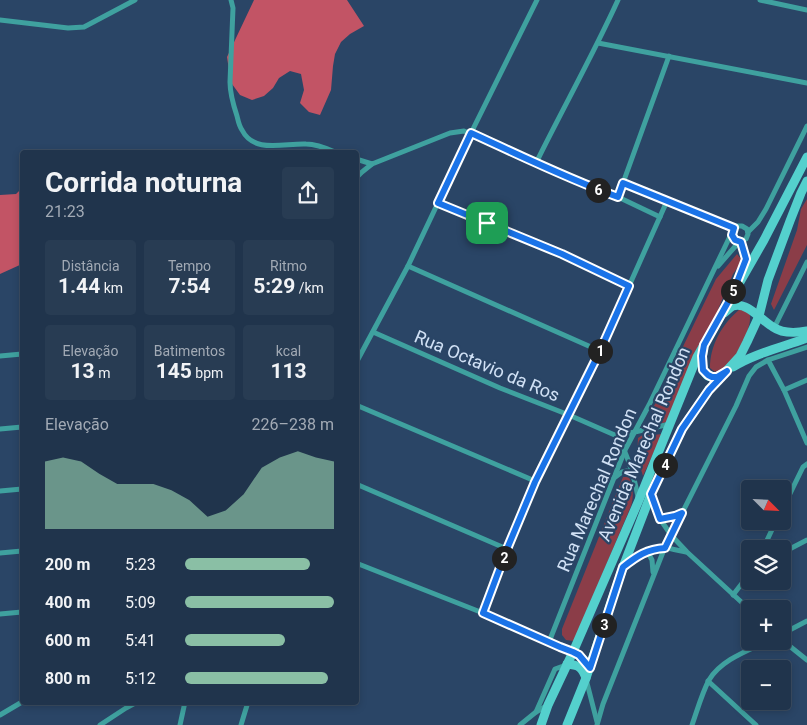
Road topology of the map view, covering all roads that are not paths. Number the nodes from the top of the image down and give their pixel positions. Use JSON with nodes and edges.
{"nodes":[{"id":1,"x":134,"y":0,"type":"edge"},
{"id":2,"x":231,"y":0,"type":"edge"},
{"id":3,"x":537,"y":0,"type":"edge"},
{"id":4,"x":618,"y":0,"type":"edge"},
{"id":5,"x":760,"y":0,"type":"edge"},
{"id":6,"x":807,"y":10,"type":"edge"},
{"id":7,"x":0,"y":20,"type":"edge"},
{"id":8,"x":598,"y":42,"type":"junction"},
{"id":9,"x":669,"y":56,"type":"junction"},
{"id":10,"x":807,"y":83,"type":"edge"},
{"id":11,"x":807,"y":126,"type":"edge"},
{"id":12,"x":471,"y":133,"type":"junction"},
{"id":13,"x":330,"y":150,"type":"edge"},
{"id":14,"x":807,"y":157,"type":"edge"},
{"id":15,"x":359,"y":160,"type":"edge"},
{"id":16,"x":536,"y":163,"type":"junction"},
{"id":17,"x":372,"y":164,"type":"junction"},
{"id":18,"x":359,"y":175,"type":"edge"},
{"id":19,"x":623,"y":183,"type":"junction"},
{"id":20,"x":807,"y":183,"type":"edge"},
{"id":21,"x":618,"y":197,"type":"junction"},
{"id":22,"x":667,"y":201,"type":"junction"},
{"id":23,"x":438,"y":203,"type":"junction"},
{"id":24,"x":660,"y":217,"type":"junction"},
{"id":25,"x":733,"y":230,"type":"junction"},
{"id":26,"x":748,"y":232,"type":"junction"},
{"id":27,"x":740,"y":242,"type":"junction"},
{"id":28,"x":807,"y":262,"type":"edge"},
{"id":29,"x":408,"y":266,"type":"junction"},
{"id":30,"x":714,"y":270,"type":"junction"},
{"id":31,"x":629,"y":286,"type":"junction"},
{"id":32,"x":732,"y":295,"type":"junction"},
{"id":33,"x":759,"y":316,"type":"junction"},
{"id":34,"x":720,"y":317,"type":"junction"},
{"id":35,"x":774,"y":328,"type":"junction"},
{"id":36,"x":807,"y":331,"type":"edge"},
{"id":37,"x":373,"y":332,"type":"junction"},
{"id":38,"x":807,"y":338,"type":"edge"},
{"id":39,"x":704,"y":345,"type":"junction"},
{"id":40,"x":807,"y":347,"type":"edge"},
{"id":41,"x":600,"y":351,"type":"junction"},
{"id":42,"x":20,"y":354,"type":"edge"},
{"id":43,"x":0,"y":356,"type":"edge"},
{"id":44,"x":359,"y":358,"type":"edge"},
{"id":45,"x":768,"y":360,"type":"junction"},
{"id":46,"x":727,"y":371,"type":"junction"},
{"id":47,"x":807,"y":380,"type":"edge"},
{"id":48,"x":784,"y":390,"type":"junction"},
{"id":49,"x":359,"y":406,"type":"edge"},
{"id":50,"x":569,"y":415,"type":"junction"},
{"id":51,"x":671,"y":423,"type":"junction"},
{"id":52,"x":20,"y":427,"type":"edge"},
{"id":53,"x":0,"y":429,"type":"edge"},
{"id":54,"x":634,"y":433,"type":"junction"},
{"id":55,"x":617,"y":436,"type":"junction"},
{"id":56,"x":807,"y":443,"type":"edge"},
{"id":57,"x":625,"y":450,"type":"junction"},
{"id":58,"x":807,"y":464,"type":"edge"},
{"id":59,"x":632,"y":475,"type":"junction"},
{"id":60,"x":614,"y":478,"type":"junction"},
{"id":61,"x":535,"y":482,"type":"junction"},
{"id":62,"x":359,"y":485,"type":"edge"},
{"id":63,"x":20,"y":489,"type":"edge"},
{"id":64,"x":0,"y":491,"type":"edge"},
{"id":65,"x":791,"y":492,"type":"edge"},
{"id":66,"x":651,"y":494,"type":"junction"},
{"id":67,"x":638,"y":500,"type":"junction"},
{"id":68,"x":682,"y":513,"type":"junction"},
{"id":69,"x":660,"y":519,"type":"junction"},
{"id":70,"x":671,"y":535,"type":"junction"},
{"id":71,"x":807,"y":540,"type":"edge"},
{"id":72,"x":665,"y":548,"type":"junction"},
{"id":73,"x":791,"y":548,"type":"edge"},
{"id":74,"x":507,"y":549,"type":"junction"},
{"id":75,"x":20,"y":551,"type":"edge"},
{"id":76,"x":646,"y":551,"type":"junction"},
{"id":77,"x":686,"y":552,"type":"junction"},
{"id":78,"x":0,"y":553,"type":"edge"},
{"id":79,"x":359,"y":564,"type":"edge"},
{"id":80,"x":623,"y":567,"type":"junction"},
{"id":81,"x":653,"y":577,"type":"junction"},
{"id":82,"x":741,"y":585,"type":"edge"},
{"id":83,"x":733,"y":595,"type":"junction"},
{"id":84,"x":741,"y":602,"type":"edge"},
{"id":85,"x":20,"y":612,"type":"edge"},
{"id":86,"x":483,"y":613,"type":"junction"},
{"id":87,"x":0,"y":614,"type":"edge"},
{"id":88,"x":807,"y":622,"type":"edge"},
{"id":89,"x":791,"y":630,"type":"edge"},
{"id":90,"x":548,"y":642,"type":"junction"},
{"id":91,"x":791,"y":647,"type":"edge"},
{"id":92,"x":750,"y":650,"type":"edge"},
{"id":93,"x":573,"y":652,"type":"junction"},
{"id":94,"x":807,"y":660,"type":"edge"},
{"id":95,"x":567,"y":664,"type":"junction"},
{"id":96,"x":590,"y":668,"type":"junction"},
{"id":97,"x":586,"y":678,"type":"junction"},
{"id":98,"x":708,"y":681,"type":"junction"},
{"id":99,"x":20,"y":703,"type":"edge"},
{"id":100,"x":126,"y":705,"type":"edge"},
{"id":101,"x":184,"y":705,"type":"edge"},
{"id":102,"x":247,"y":705,"type":"edge"},
{"id":103,"x":548,"y":705,"type":"junction"},
{"id":104,"x":536,"y":712,"type":"junction"},
{"id":105,"x":0,"y":715,"type":"edge"},
{"id":106,"x":100,"y":725,"type":"edge"},
{"id":107,"x":180,"y":725,"type":"edge"},
{"id":108,"x":241,"y":725,"type":"edge"},
{"id":109,"x":520,"y":725,"type":"edge"},
{"id":110,"x":541,"y":725,"type":"edge"},
{"id":111,"x":567,"y":725,"type":"edge"},
{"id":112,"x":599,"y":725,"type":"edge"},
{"id":113,"x":692,"y":725,"type":"edge"},
{"id":114,"x":756,"y":725,"type":"edge"}],
"edges":[{"from":1,"to":7,"type":"street"},
{"from":2,"to":13,"type":"street"},
{"from":3,"to":12,"type":"street"},
{"from":4,"to":8,"type":"street"},
{"from":5,"to":6,"type":"street"},
{"from":8,"to":9,"type":"street"},
{"from":8,"to":16,"type":"street"},
{"from":9,"to":10,"type":"street"},
{"from":9,"to":19,"type":"street"},
{"from":11,"to":26,"type":"street"},
{"from":12,"to":16,"type":"street"},
{"from":12,"to":17,"type":"street"},
{"from":12,"to":23,"type":"street"},
{"from":14,"to":32,"type":"main road","name":"Avenida Marechal Rondon"},
{"from":15,"to":17,"type":"street"},
{"from":16,"to":21,"type":"street"},
{"from":17,"to":18,"type":"street"},
{"from":19,"to":21,"type":"street"},
{"from":19,"to":22,"type":"street"},
{"from":20,"to":33,"type":"main road","name":"Avenida Marechal Rondon"},
{"from":21,"to":24,"type":"street"},
{"from":22,"to":24,"type":"street"},
{"from":22,"to":25,"type":"street"},
{"from":23,"to":29,"type":"street"},
{"from":23,"to":31,"type":"street"},
{"from":24,"to":31,"type":"street"},
{"from":25,"to":26,"type":"street"},
{"from":25,"to":27,"type":"street"},
{"from":25,"to":30,"type":"street","name":"Rua Marechal Rondon"},
{"from":26,"to":27,"type":"street"},
{"from":27,"to":30,"type":"street"},
{"from":27,"to":32,"type":"street"},
{"from":28,"to":35,"type":"street"},
{"from":29,"to":37,"type":"street"},
{"from":29,"to":41,"type":"street"},
{"from":30,"to":54,"type":"street","name":"Rua Marechal Rondon"},
{"from":31,"to":41,"type":"street"},
{"from":32,"to":34,"type":"main road","name":"Avenida Marechal Rondon"},
{"from":33,"to":34,"type":"main road"},
{"from":33,"to":35,"type":"main road"},
{"from":33,"to":46,"type":"main road","name":"Avenida Marechal Rondon"},
{"from":34,"to":39,"type":"main road","name":"Avenida Marechal Rondon"},
{"from":35,"to":36,"type":"main road"},
{"from":37,"to":44,"type":"street"},
{"from":37,"to":50,"type":"street","name":"Rua Octavio da Ros"},
{"from":38,"to":46,"type":"main road"},
{"from":39,"to":46,"type":"main road"},
{"from":39,"to":51,"type":"main road","name":"Avenida Marechal Rondon"},
{"from":40,"to":45,"type":"street"},
{"from":41,"to":50,"type":"street"},
{"from":42,"to":43,"type":"street"},
{"from":45,"to":48,"type":"street"},
{"from":45,"to":68,"type":"street"},
{"from":46,"to":66,"type":"main road","name":"Avenida Marechal Rondon"},
{"from":47,"to":48,"type":"street"},
{"from":48,"to":56,"type":"street"},
{"from":49,"to":61,"type":"street"},
{"from":50,"to":55,"type":"street","name":"Rua Octavio da Ros"},
{"from":50,"to":61,"type":"street"},
{"from":51,"to":54,"type":"street"},
{"from":51,"to":67,"type":"main road","name":"Avenida Marechal Rondon"},
{"from":52,"to":53,"type":"street"},
{"from":54,"to":55,"type":"street"},
{"from":54,"to":57,"type":"street","name":"Rua Marechal Rondon"},
{"from":55,"to":57,"type":"street"},
{"from":57,"to":59,"type":"street"},
{"from":57,"to":60,"type":"street","name":"Rua Marechal Rondon"},
{"from":58,"to":65,"type":"street"},
{"from":59,"to":60,"type":"street"},
{"from":59,"to":67,"type":"street"},
{"from":60,"to":90,"type":"street","name":"Rua Marechal Rondon"},
{"from":61,"to":74,"type":"street"},
{"from":62,"to":74,"type":"street"},
{"from":63,"to":64,"type":"street"},
{"from":66,"to":69,"type":"street"},
{"from":66,"to":80,"type":"main road","name":"Avenida Marechal Rondon"},
{"from":67,"to":93,"type":"main road","name":"Avenida Marechal Rondon"},
{"from":68,"to":69,"type":"street"},
{"from":68,"to":70,"type":"street"},
{"from":69,"to":70,"type":"street"},
{"from":70,"to":72,"type":"street"},
{"from":70,"to":77,"type":"street"},
{"from":71,"to":73,"type":"street"},
{"from":72,"to":76,"type":"street"},
{"from":72,"to":77,"type":"street"},
{"from":72,"to":81,"type":"street"},
{"from":74,"to":86,"type":"street"},
{"from":75,"to":78,"type":"street"},
{"from":76,"to":80,"type":"street"},
{"from":76,"to":81,"type":"street"},
{"from":77,"to":83,"type":"street"},
{"from":79,"to":86,"type":"street"},
{"from":80,"to":96,"type":"main road","name":"Avenida Marechal Rondon"},
{"from":81,"to":112,"type":"street"},
{"from":82,"to":83,"type":"street"},
{"from":83,"to":84,"type":"street"},
{"from":85,"to":87,"type":"street"},
{"from":86,"to":90,"type":"street"},
{"from":88,"to":89,"type":"street"},
{"from":90,"to":93,"type":"street"},
{"from":91,"to":94,"type":"street"},
{"from":92,"to":98,"type":"street"},
{"from":93,"to":95,"type":"main road","name":"Avenida Marechal Rondon"},
{"from":93,"to":96,"type":"main road"},
{"from":95,"to":97,"type":"main road"},
{"from":95,"to":103,"type":"main road","name":"Avenida Marechal Rondon"},
{"from":95,"to":104,"type":"street"},
{"from":96,"to":97,"type":"main road","name":"Avenida Marechal Rondon"},
{"from":97,"to":111,"type":"main road","name":"Avenida Marechal Rondon"},
{"from":97,"to":112,"type":"street"},
{"from":98,"to":113,"type":"street"},
{"from":98,"to":114,"type":"street"},
{"from":99,"to":105,"type":"street"},
{"from":100,"to":106,"type":"street"},
{"from":101,"to":107,"type":"street"},
{"from":102,"to":108,"type":"street"},
{"from":103,"to":104,"type":"street"},
{"from":103,"to":110,"type":"main road","name":"Avenida Marechal Rondon"},
{"from":104,"to":109,"type":"street"}]}
